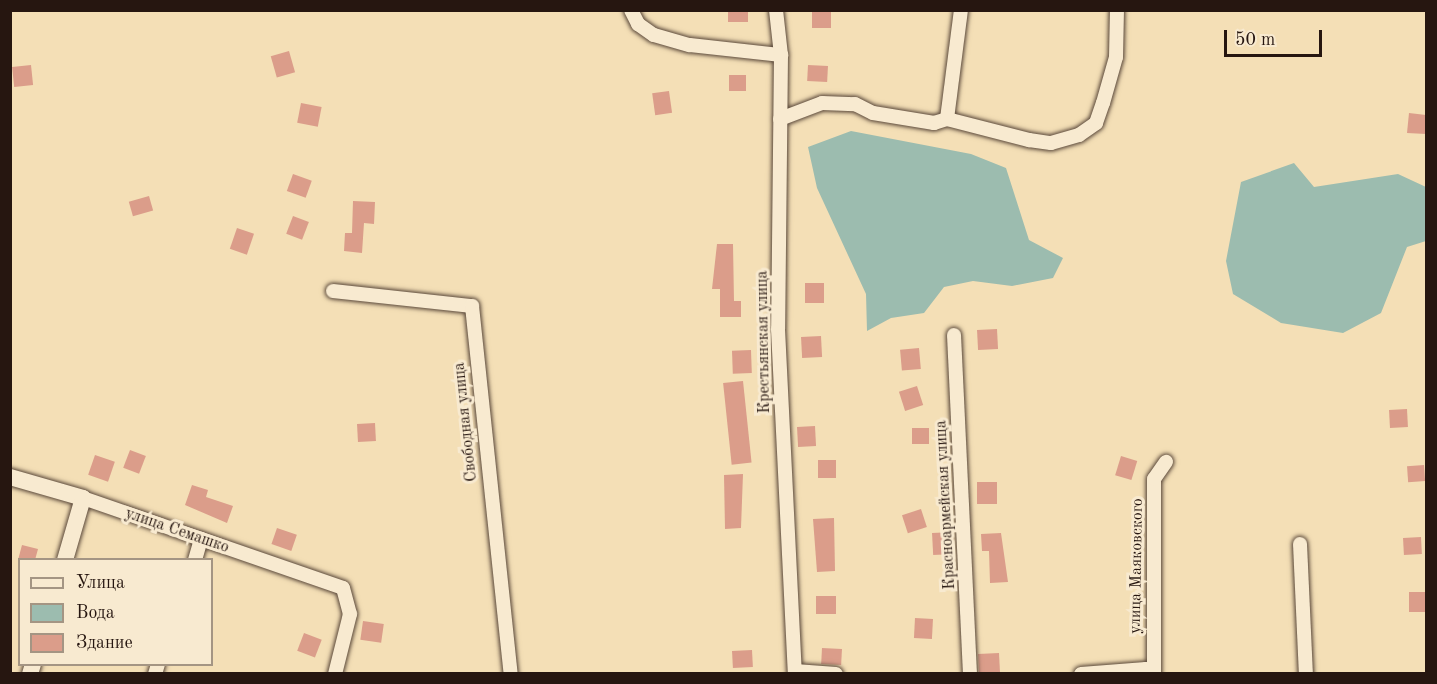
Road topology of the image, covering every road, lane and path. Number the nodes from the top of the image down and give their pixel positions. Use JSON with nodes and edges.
{"nodes":[{"id":1,"x":631,"y":10,"type":"edge"},
{"id":2,"x":776,"y":10,"type":"edge"},
{"id":3,"x":961,"y":10,"type":"edge"},
{"id":4,"x":1117,"y":10,"type":"edge"},
{"id":5,"x":781,"y":55,"type":"junction"},
{"id":6,"x":780,"y":119,"type":"junction"},
{"id":7,"x":947,"y":119,"type":"junction"},
{"id":8,"x":333,"y":291,"type":"dead end"},
{"id":9,"x":954,"y":335,"type":"dead end"},
{"id":10,"x":1166,"y":462,"type":"dead end"},
{"id":11,"x":10,"y":477,"type":"edge"},
{"id":12,"x":83,"y":498,"type":"junction"},
{"id":13,"x":201,"y":539,"type":"junction"},
{"id":14,"x":1300,"y":544,"type":"dead end"},
{"id":15,"x":66,"y":558,"type":"edge"},
{"id":16,"x":196,"y":558,"type":"edge"},
{"id":17,"x":795,"y":672,"type":"edge"},
{"id":18,"x":335,"y":674,"type":"edge"},
{"id":19,"x":511,"y":674,"type":"edge"},
{"id":20,"x":836,"y":674,"type":"edge"},
{"id":21,"x":970,"y":674,"type":"edge"},
{"id":22,"x":1081,"y":674,"type":"edge"},
{"id":23,"x":1149,"y":674,"type":"edge"},
{"id":24,"x":1154,"y":674,"type":"edge"},
{"id":25,"x":1306,"y":674,"type":"edge"}],
"edges":[{"from":1,"to":5,"type":"street"},
{"from":2,"to":5,"type":"street","name":"Крестьянская улица"},
{"from":3,"to":7,"type":"street"},
{"from":4,"to":7,"type":"street"},
{"from":5,"to":6,"type":"street","name":"Крестьянская улица"},
{"from":6,"to":7,"type":"street"},
{"from":6,"to":17,"type":"street","name":"Крестьянская улица"},
{"from":8,"to":19,"type":"street","name":"Свободная улица"},
{"from":9,"to":21,"type":"street","name":"Красноармейская улица"},
{"from":10,"to":24,"type":"street","name":"улица Маяковского"},
{"from":11,"to":12,"type":"street","name":"улица Семашко"},
{"from":12,"to":13,"type":"street","name":"улица Семашко"},
{"from":12,"to":15,"type":"street"},
{"from":13,"to":16,"type":"street"},
{"from":13,"to":18,"type":"street","name":"улица Семашко"},
{"from":14,"to":25,"type":"street"},
{"from":17,"to":20,"type":"street"},
{"from":22,"to":23,"type":"street"}]}
